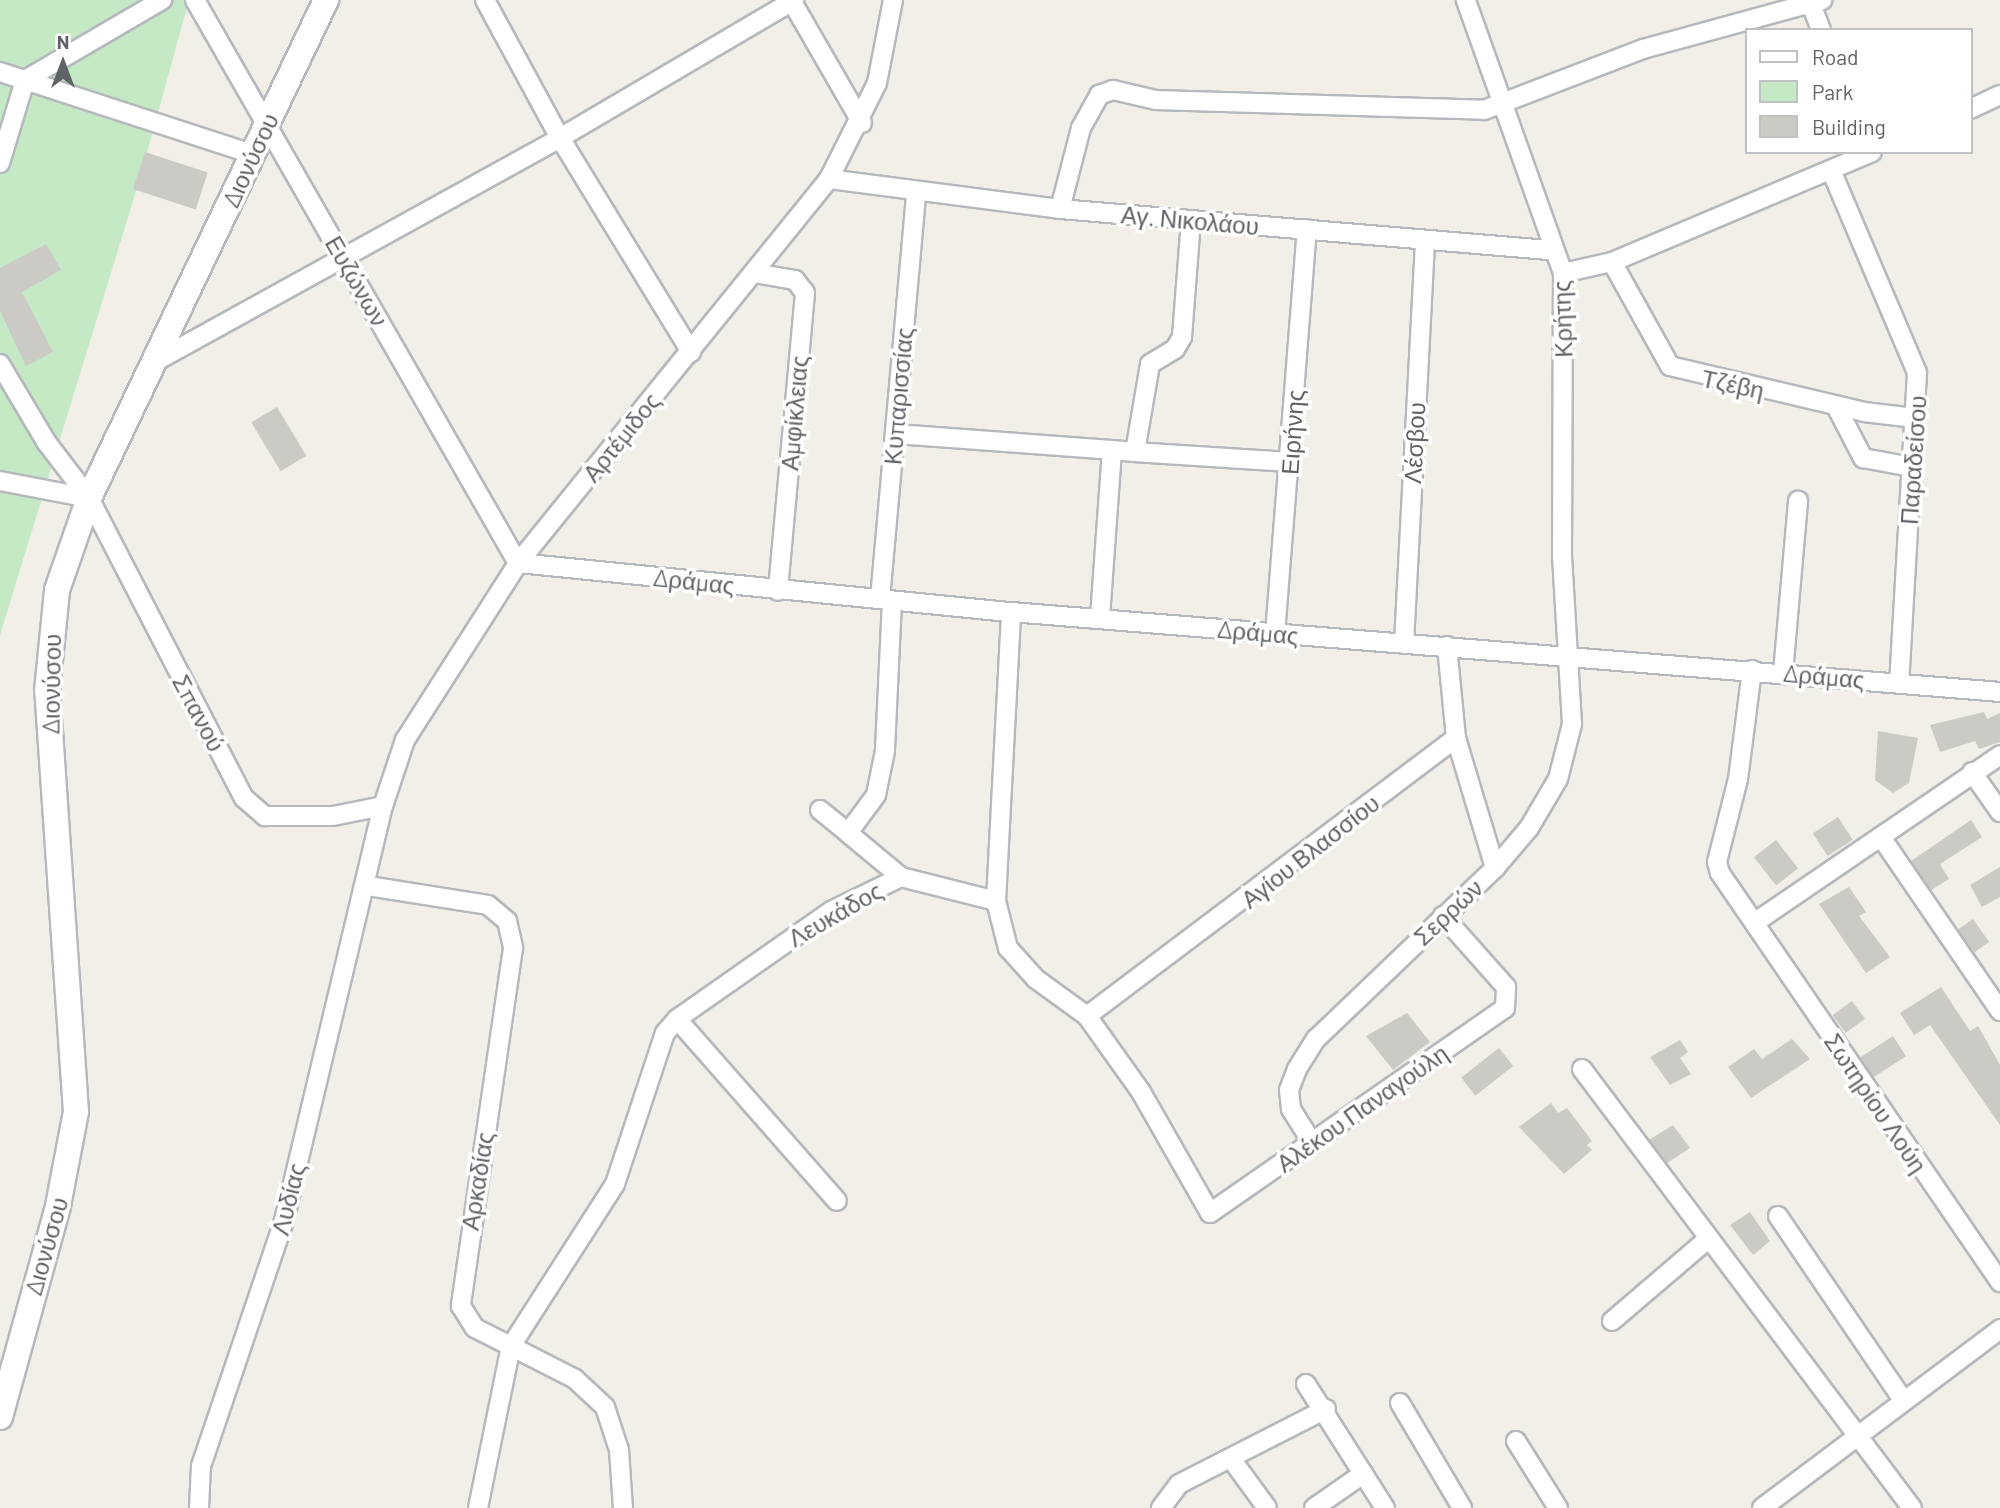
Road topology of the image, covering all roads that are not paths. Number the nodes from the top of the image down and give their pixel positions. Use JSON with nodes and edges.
{"nodes":[{"id":1,"x":162,"y":0,"type":"edge"},
{"id":2,"x":195,"y":0,"type":"edge"},
{"id":3,"x":326,"y":0,"type":"edge"},
{"id":4,"x":485,"y":0,"type":"edge"},
{"id":5,"x":793,"y":0,"type":"edge"},
{"id":6,"x":893,"y":0,"type":"edge"},
{"id":7,"x":1466,"y":0,"type":"edge"},
{"id":8,"x":1817,"y":2,"type":"edge"},
{"id":9,"x":1821,"y":28,"type":"edge"},
{"id":10,"x":0,"y":72,"type":"edge"},
{"id":11,"x":25,"y":80,"type":"junction"},
{"id":12,"x":2000,"y":95,"type":"edge"},
{"id":13,"x":1502,"y":106,"type":"junction"},
{"id":14,"x":1972,"y":107,"type":"edge"},
{"id":15,"x":862,"y":123,"type":"junction"},
{"id":16,"x":267,"y":124,"type":"junction"},
{"id":17,"x":560,"y":138,"type":"junction"},
{"id":18,"x":253,"y":154,"type":"junction"},
{"id":19,"x":1868,"y":154,"type":"edge"},
{"id":20,"x":0,"y":163,"type":"edge"},
{"id":21,"x":1831,"y":170,"type":"junction"},
{"id":22,"x":829,"y":179,"type":"junction"},
{"id":23,"x":916,"y":192,"type":"junction"},
{"id":24,"x":1060,"y":209,"type":"junction"},
{"id":25,"x":1191,"y":221,"type":"junction"},
{"id":26,"x":1307,"y":229,"type":"junction"},
{"id":27,"x":1425,"y":243,"type":"junction"},
{"id":28,"x":1553,"y":250,"type":"junction"},
{"id":29,"x":343,"y":258,"type":"junction"},
{"id":30,"x":1612,"y":262,"type":"junction"},
{"id":31,"x":754,"y":273,"type":"junction"},
{"id":32,"x":1563,"y":273,"type":"junction"},
{"id":33,"x":691,"y":352,"type":"junction"},
{"id":34,"x":158,"y":360,"type":"junction"},
{"id":35,"x":0,"y":364,"type":"edge"},
{"id":36,"x":1836,"y":406,"type":"junction"},
{"id":37,"x":1915,"y":418,"type":"junction"},
{"id":38,"x":895,"y":434,"type":"junction"},
{"id":39,"x":1112,"y":450,"type":"junction"},
{"id":40,"x":1135,"y":452,"type":"junction"},
{"id":41,"x":1289,"y":462,"type":"junction"},
{"id":42,"x":1912,"y":467,"type":"junction"},
{"id":43,"x":0,"y":481,"type":"edge"},
{"id":44,"x":89,"y":498,"type":"junction"},
{"id":45,"x":1798,"y":501,"type":"dead end"},
{"id":46,"x":518,"y":562,"type":"junction"},
{"id":47,"x":778,"y":590,"type":"junction"},
{"id":48,"x":886,"y":600,"type":"junction"},
{"id":49,"x":1011,"y":612,"type":"junction"},
{"id":50,"x":1100,"y":619,"type":"junction"},
{"id":51,"x":1275,"y":634,"type":"junction"},
{"id":52,"x":1404,"y":643,"type":"junction"},
{"id":53,"x":1447,"y":646,"type":"junction"},
{"id":54,"x":1566,"y":653,"type":"junction"},
{"id":55,"x":1752,"y":670,"type":"junction"},
{"id":56,"x":1783,"y":673,"type":"junction"},
{"id":57,"x":1899,"y":683,"type":"junction"},
{"id":58,"x":2000,"y":692,"type":"edge"},
{"id":59,"x":1456,"y":738,"type":"junction"},
{"id":60,"x":2000,"y":755,"type":"edge"},
{"id":61,"x":1972,"y":772,"type":"junction"},
{"id":62,"x":383,"y":806,"type":"junction"},
{"id":63,"x":820,"y":810,"type":"dead end"},
{"id":64,"x":2000,"y":812,"type":"edge"},
{"id":65,"x":848,"y":833,"type":"junction"},
{"id":66,"x":1881,"y":837,"type":"junction"},
{"id":67,"x":1495,"y":868,"type":"junction"},
{"id":68,"x":901,"y":877,"type":"junction"},
{"id":69,"x":368,"y":886,"type":"junction"},
{"id":70,"x":996,"y":901,"type":"junction"},
{"id":71,"x":1443,"y":916,"type":"junction"},
{"id":72,"x":1757,"y":921,"type":"junction"},
{"id":73,"x":2000,"y":1011,"type":"edge"},
{"id":74,"x":1087,"y":1016,"type":"junction"},
{"id":75,"x":677,"y":1019,"type":"junction"},
{"id":76,"x":1582,"y":1069,"type":"dead end"},
{"id":77,"x":1313,"y":1144,"type":"junction"},
{"id":78,"x":837,"y":1201,"type":"dead end"},
{"id":79,"x":1778,"y":1216,"type":"dead end"},
{"id":80,"x":1708,"y":1239,"type":"junction"},
{"id":81,"x":2000,"y":1282,"type":"edge"},
{"id":82,"x":1612,"y":1321,"type":"dead end"},
{"id":83,"x":2000,"y":1329,"type":"edge"},
{"id":84,"x":511,"y":1346,"type":"junction"},
{"id":85,"x":1306,"y":1384,"type":"dead end"},
{"id":86,"x":1903,"y":1400,"type":"junction"},
{"id":87,"x":1399,"y":1403,"type":"dead end"},
{"id":88,"x":1326,"y":1409,"type":"junction"},
{"id":89,"x":0,"y":1417,"type":"edge"},
{"id":90,"x":1857,"y":1436,"type":"junction"},
{"id":91,"x":1516,"y":1441,"type":"dead end"},
{"id":92,"x":1232,"y":1460,"type":"junction"},
{"id":93,"x":1363,"y":1474,"type":"junction"},
{"id":94,"x":199,"y":1508,"type":"edge"},
{"id":95,"x":478,"y":1508,"type":"edge"},
{"id":96,"x":623,"y":1508,"type":"edge"},
{"id":97,"x":1161,"y":1508,"type":"edge"},
{"id":98,"x":1267,"y":1508,"type":"edge"},
{"id":99,"x":1314,"y":1508,"type":"edge"},
{"id":100,"x":1385,"y":1508,"type":"edge"},
{"id":101,"x":1462,"y":1508,"type":"edge"},
{"id":102,"x":1558,"y":1508,"type":"edge"},
{"id":103,"x":1762,"y":1508,"type":"edge"},
{"id":104,"x":1912,"y":1508,"type":"edge"}],
"edges":[{"from":1,"to":11,"type":"street"},
{"from":2,"to":16,"type":"street","name":"Ευζώνων"},
{"from":3,"to":16,"type":"main road","name":"Διονύσου"},
{"from":4,"to":17,"type":"street"},
{"from":5,"to":15,"type":"street"},
{"from":5,"to":17,"type":"street"},
{"from":6,"to":15,"type":"street","name":"Αρτέμιδος"},
{"from":7,"to":13,"type":"street","name":"Κρήτης"},
{"from":8,"to":9,"type":"street"},
{"from":8,"to":13,"type":"street"},
{"from":10,"to":11,"type":"street"},
{"from":11,"to":18,"type":"street"},
{"from":11,"to":20,"type":"street"},
{"from":12,"to":14,"type":"street"},
{"from":13,"to":24,"type":"street"},
{"from":13,"to":28,"type":"street","name":"Κρήτης"},
{"from":15,"to":22,"type":"street","name":"Αρτέμιδος"},
{"from":16,"to":18,"type":"main road","name":"Διονύσου"},
{"from":16,"to":29,"type":"street","name":"Ευζώνων"},
{"from":17,"to":29,"type":"street"},
{"from":17,"to":33,"type":"street"},
{"from":18,"to":34,"type":"main road","name":"Διονύσου"},
{"from":19,"to":21,"type":"street"},
{"from":21,"to":30,"type":"street"},
{"from":21,"to":37,"type":"street","name":"Παραδείσου"},
{"from":22,"to":23,"type":"street","name":"Αγ. Νικολάου"},
{"from":22,"to":31,"type":"street","name":"Αρτέμιδος"},
{"from":23,"to":24,"type":"street","name":"Αγ. Νικολάου"},
{"from":23,"to":38,"type":"street","name":"Κυπαρισσίας"},
{"from":24,"to":25,"type":"street","name":"Αγ. Νικολάου"},
{"from":25,"to":26,"type":"street","name":"Αγ. Νικολάου"},
{"from":25,"to":40,"type":"street"},
{"from":26,"to":27,"type":"street","name":"Αγ. Νικολάου"},
{"from":26,"to":41,"type":"street","name":"Ειρήνης"},
{"from":27,"to":28,"type":"street","name":"Αγ. Νικολάου"},
{"from":27,"to":52,"type":"street","name":"Λέσβου"},
{"from":28,"to":32,"type":"street","name":"Κρήτης"},
{"from":29,"to":34,"type":"street"},
{"from":29,"to":46,"type":"street","name":"Ευζώνων"},
{"from":30,"to":32,"type":"street"},
{"from":30,"to":36,"type":"street","name":"Τζέβη"},
{"from":31,"to":33,"type":"street","name":"Αρτέμιδος"},
{"from":31,"to":47,"type":"street","name":"Αμφίκλειας"},
{"from":32,"to":54,"type":"street","name":"Κρήτης"},
{"from":33,"to":46,"type":"street","name":"Αρτέμιδος"},
{"from":34,"to":44,"type":"main road","name":"Διονύσου"},
{"from":35,"to":44,"type":"street","name":"Σπανού"},
{"from":36,"to":37,"type":"street","name":"Τζέβη"},
{"from":36,"to":42,"type":"street"},
{"from":37,"to":42,"type":"street","name":"Παραδείσου"},
{"from":38,"to":39,"type":"street"},
{"from":38,"to":48,"type":"street","name":"Κυπαρισσίας"},
{"from":39,"to":40,"type":"street"},
{"from":39,"to":50,"type":"street"},
{"from":40,"to":41,"type":"street"},
{"from":41,"to":51,"type":"street","name":"Ειρήνης"},
{"from":42,"to":57,"type":"street","name":"Παραδείσου"},
{"from":43,"to":44,"type":"street"},
{"from":44,"to":62,"type":"street","name":"Σπανού"},
{"from":44,"to":89,"type":"main road","name":"Διονύσου"},
{"from":45,"to":56,"type":"street"},
{"from":46,"to":47,"type":"street","name":"Δράμας"},
{"from":46,"to":62,"type":"street","name":"Αρτέμιδος"},
{"from":47,"to":48,"type":"street","name":"Δράμας"},
{"from":48,"to":49,"type":"street","name":"Δράμας"},
{"from":48,"to":65,"type":"street","name":"Κυπαρισσίας"},
{"from":49,"to":50,"type":"street","name":"Δράμας"},
{"from":49,"to":70,"type":"street"},
{"from":50,"to":51,"type":"street","name":"Δράμας"},
{"from":51,"to":52,"type":"street","name":"Δράμας"},
{"from":52,"to":53,"type":"street","name":"Δράμας"},
{"from":53,"to":54,"type":"street","name":"Δράμας"},
{"from":53,"to":59,"type":"street"},
{"from":54,"to":55,"type":"street","name":"Δράμας"},
{"from":54,"to":67,"type":"street","name":"Σερρών"},
{"from":55,"to":56,"type":"street","name":"Δράμας"},
{"from":55,"to":72,"type":"street","name":"Σωτηρίου Λούη"},
{"from":56,"to":57,"type":"street","name":"Δράμας"},
{"from":57,"to":58,"type":"street","name":"Δράμας"},
{"from":59,"to":67,"type":"street"},
{"from":59,"to":74,"type":"street","name":"Αγίου Βλασσίου"},
{"from":60,"to":61,"type":"street"},
{"from":61,"to":64,"type":"street"},
{"from":61,"to":66,"type":"street"},
{"from":62,"to":69,"type":"street","name":"Αρτέμιδος"},
{"from":63,"to":65,"type":"street"},
{"from":65,"to":68,"type":"street"},
{"from":66,"to":72,"type":"street"},
{"from":66,"to":73,"type":"street"},
{"from":67,"to":71,"type":"street","name":"Σερρών"},
{"from":68,"to":70,"type":"street","name":"Λευκάδος"},
{"from":68,"to":75,"type":"street","name":"Λευκάδος"},
{"from":69,"to":84,"type":"street","name":"Αρκαδίας"},
{"from":69,"to":94,"type":"street","name":"Λυδίας"},
{"from":70,"to":74,"type":"street"},
{"from":71,"to":77,"type":"street","name":"Σερρών"},
{"from":71,"to":77,"type":"street","name":"Αλέκου Παναγούλη"},
{"from":72,"to":81,"type":"street","name":"Σωτηρίου Λούη"},
{"from":74,"to":77,"type":"street","name":"Αλέκου Παναγούλη"},
{"from":75,"to":78,"type":"street"},
{"from":75,"to":84,"type":"street","name":"Λευκάδος"},
{"from":76,"to":80,"type":"street"},
{"from":79,"to":86,"type":"street"},
{"from":80,"to":82,"type":"street"},
{"from":80,"to":90,"type":"street"},
{"from":83,"to":86,"type":"street"},
{"from":84,"to":95,"type":"street"},
{"from":84,"to":96,"type":"street","name":"Αρκαδίας"},
{"from":85,"to":88,"type":"street"},
{"from":86,"to":90,"type":"street"},
{"from":87,"to":101,"type":"street"},
{"from":88,"to":92,"type":"street"},
{"from":88,"to":93,"type":"street"},
{"from":90,"to":103,"type":"street"},
{"from":90,"to":104,"type":"street"},
{"from":91,"to":102,"type":"street"},
{"from":92,"to":97,"type":"street"},
{"from":92,"to":98,"type":"street"},
{"from":93,"to":99,"type":"street"},
{"from":93,"to":100,"type":"street"}]}
